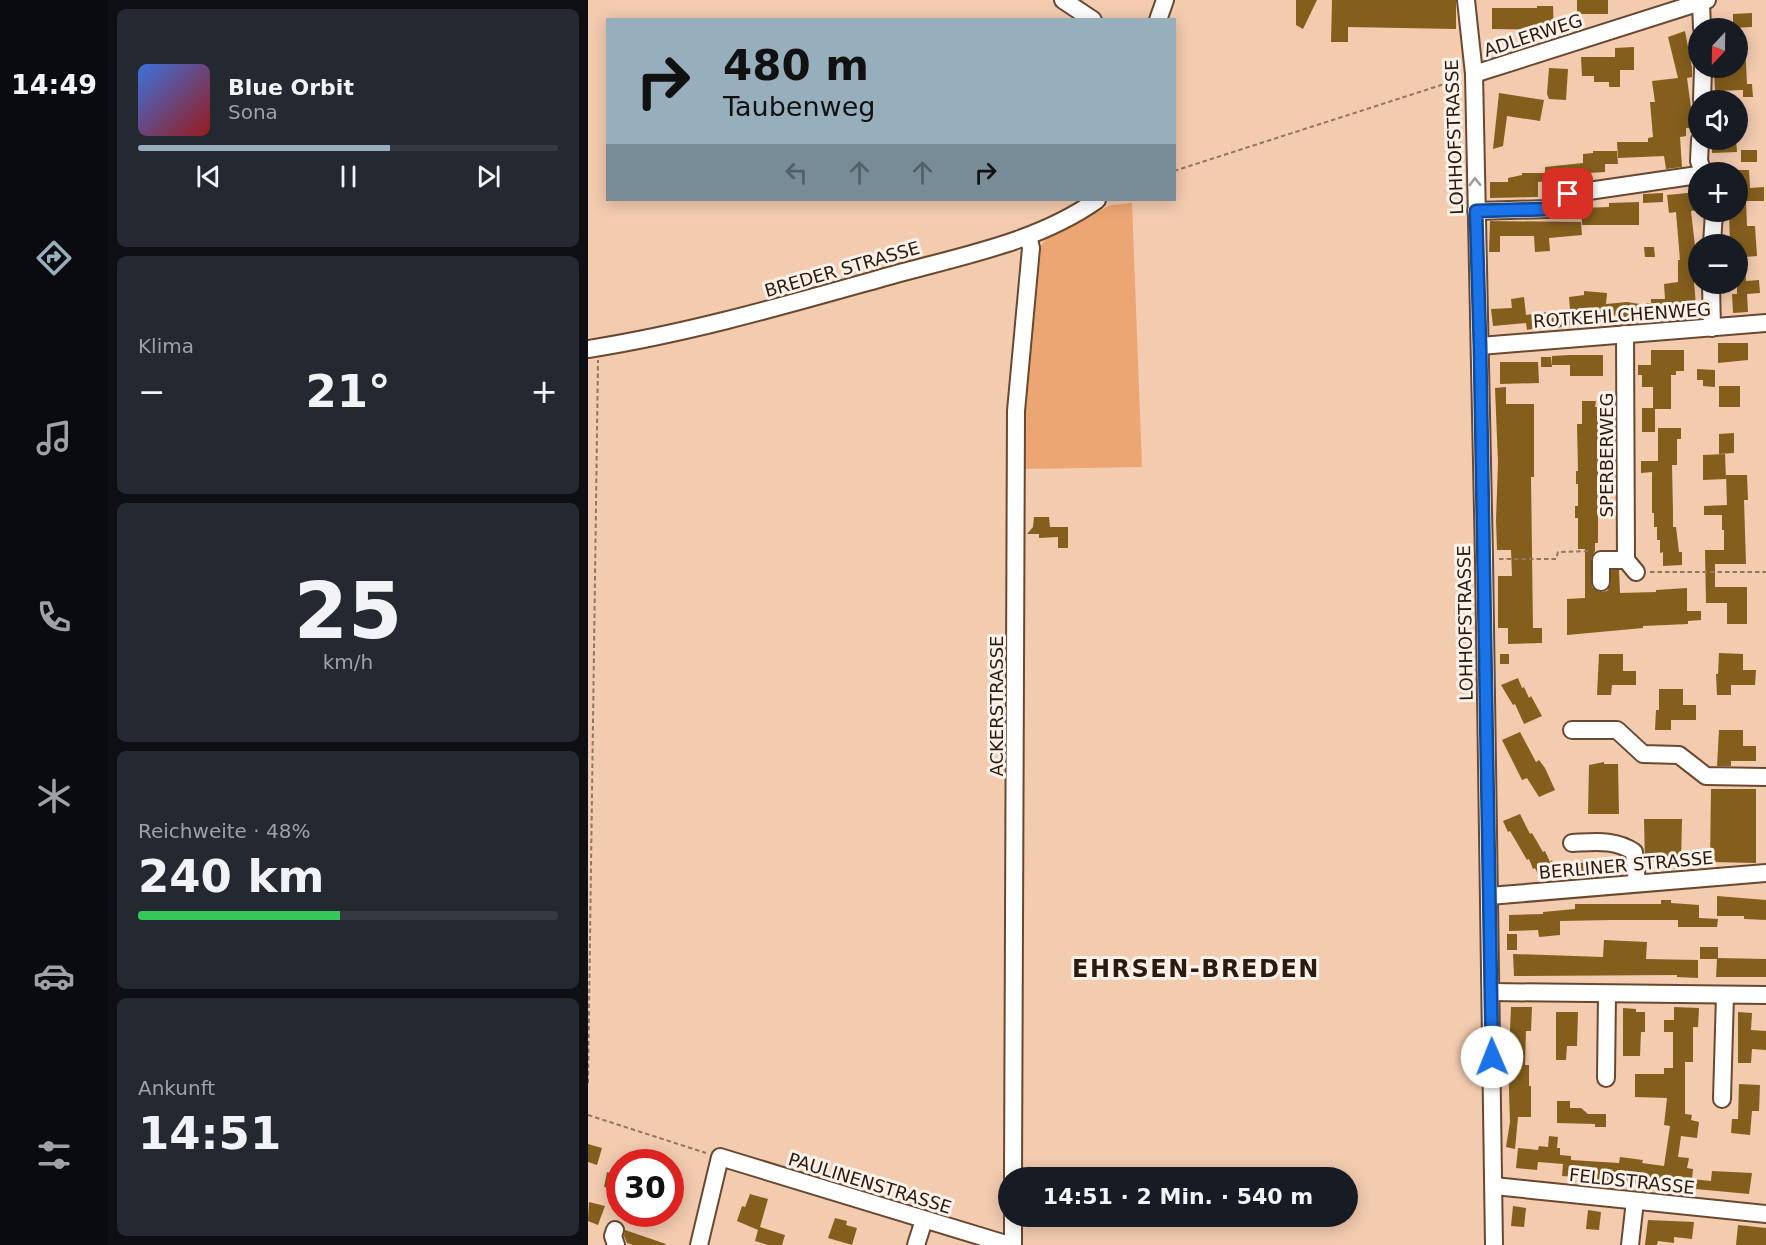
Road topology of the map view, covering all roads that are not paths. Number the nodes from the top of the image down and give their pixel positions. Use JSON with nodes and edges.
{"nodes":[{"id":1,"x":1064,"y":0,"type":"edge"},
{"id":2,"x":1166,"y":0,"type":"edge"},
{"id":3,"x":1466,"y":0,"type":"edge"},
{"id":4,"x":1704,"y":1,"type":"edge"},
{"id":5,"x":1090,"y":18,"type":"edge"},
{"id":6,"x":1159,"y":18,"type":"edge"},
{"id":7,"x":1703,"y":18,"type":"edge"},
{"id":8,"x":1474,"y":74,"type":"junction"},
{"id":9,"x":1688,"y":176,"type":"edge"},
{"id":10,"x":1095,"y":201,"type":"edge"},
{"id":11,"x":1476,"y":211,"type":"junction"},
{"id":12,"x":1028,"y":237,"type":"junction"},
{"id":13,"x":1711,"y":294,"type":"edge"},
{"id":14,"x":1766,"y":323,"type":"edge"},
{"id":15,"x":1712,"y":328,"type":"junction"},
{"id":16,"x":1625,"y":334,"type":"junction"},
{"id":17,"x":1480,"y":346,"type":"junction"},
{"id":18,"x":593,"y":348,"type":"edge"},
{"id":19,"x":1601,"y":582,"type":"dead end"},
{"id":20,"x":1572,"y":730,"type":"dead end"},
{"id":21,"x":1766,"y":777,"type":"edge"},
{"id":22,"x":1572,"y":843,"type":"dead end"},
{"id":23,"x":1766,"y":873,"type":"edge"},
{"id":24,"x":1637,"y":883,"type":"junction"},
{"id":25,"x":1488,"y":896,"type":"junction"},
{"id":26,"x":1491,"y":992,"type":"junction"},
{"id":27,"x":1606,"y":994,"type":"junction"},
{"id":28,"x":1725,"y":995,"type":"junction"},
{"id":29,"x":1766,"y":995,"type":"edge"},
{"id":30,"x":1606,"y":1078,"type":"dead end"},
{"id":31,"x":1722,"y":1099,"type":"dead end"},
{"id":32,"x":1013,"y":1167,"type":"edge"},
{"id":33,"x":1494,"y":1186,"type":"junction"},
{"id":34,"x":1635,"y":1201,"type":"junction"},
{"id":35,"x":1766,"y":1214,"type":"edge"},
{"id":36,"x":924,"y":1220,"type":"junction"},
{"id":37,"x":1012,"y":1227,"type":"edge"},
{"id":38,"x":699,"y":1245,"type":"edge"},
{"id":39,"x":916,"y":1245,"type":"edge"},
{"id":40,"x":1011,"y":1245,"type":"edge"},
{"id":41,"x":1494,"y":1245,"type":"edge"},
{"id":42,"x":1630,"y":1245,"type":"edge"}],
"edges":[{"from":1,"to":5,"type":"street"},
{"from":2,"to":6,"type":"street"},
{"from":3,"to":8,"type":"street","name":"LOHHOFSTRASSE"},
{"from":4,"to":7,"type":"street"},
{"from":4,"to":8,"type":"street","name":"ADLERWEG"},
{"from":11,"to":8,"type":"street","name":"LOHHOFSTRASSE","one_way":true},
{"from":9,"to":11,"type":"street"},
{"from":10,"to":12,"type":"street","name":"BREDER STRASSE"},
{"from":11,"to":17,"type":"street","name":"LOHHOFSTRASSE"},
{"from":12,"to":18,"type":"street","name":"BREDER STRASSE"},
{"from":12,"to":32,"type":"street","name":"ACKERSTRASSE"},
{"from":13,"to":15,"type":"street"},
{"from":14,"to":15,"type":"street","name":"ROTKEHLCHENWEG"},
{"from":15,"to":16,"type":"street","name":"ROTKEHLCHENWEG"},
{"from":16,"to":17,"type":"street","name":"ROTKEHLCHENWEG"},
{"from":16,"to":19,"type":"street","name":"SPERBERWEG"},
{"from":17,"to":25,"type":"street","name":"LOHHOFSTRASSE"},
{"from":20,"to":21,"type":"street"},
{"from":22,"to":24,"type":"street"},
{"from":23,"to":24,"type":"street","name":"BERLINER STRASSE"},
{"from":24,"to":25,"type":"street","name":"BERLINER STRASSE"},
{"from":25,"to":26,"type":"street","name":"LOHHOFSTRASSE"},
{"from":26,"to":27,"type":"street"},
{"from":26,"to":33,"type":"street","name":"LOHHOFSTRASSE"},
{"from":27,"to":28,"type":"street"},
{"from":27,"to":30,"type":"street"},
{"from":28,"to":29,"type":"street"},
{"from":28,"to":31,"type":"street"},
{"from":33,"to":34,"type":"street","name":"FELDSTRASSE"},
{"from":33,"to":41,"type":"street","name":"LOHHOFSTRASSE"},
{"from":34,"to":35,"type":"street","name":"FELDSTRASSE"},
{"from":34,"to":42,"type":"street"},
{"from":36,"to":38,"type":"street","name":"PAULINENSTRASSE"},
{"from":36,"to":39,"type":"street"},
{"from":36,"to":40,"type":"street","name":"PAULINENSTRASSE"},
{"from":37,"to":40,"type":"street"}]}
